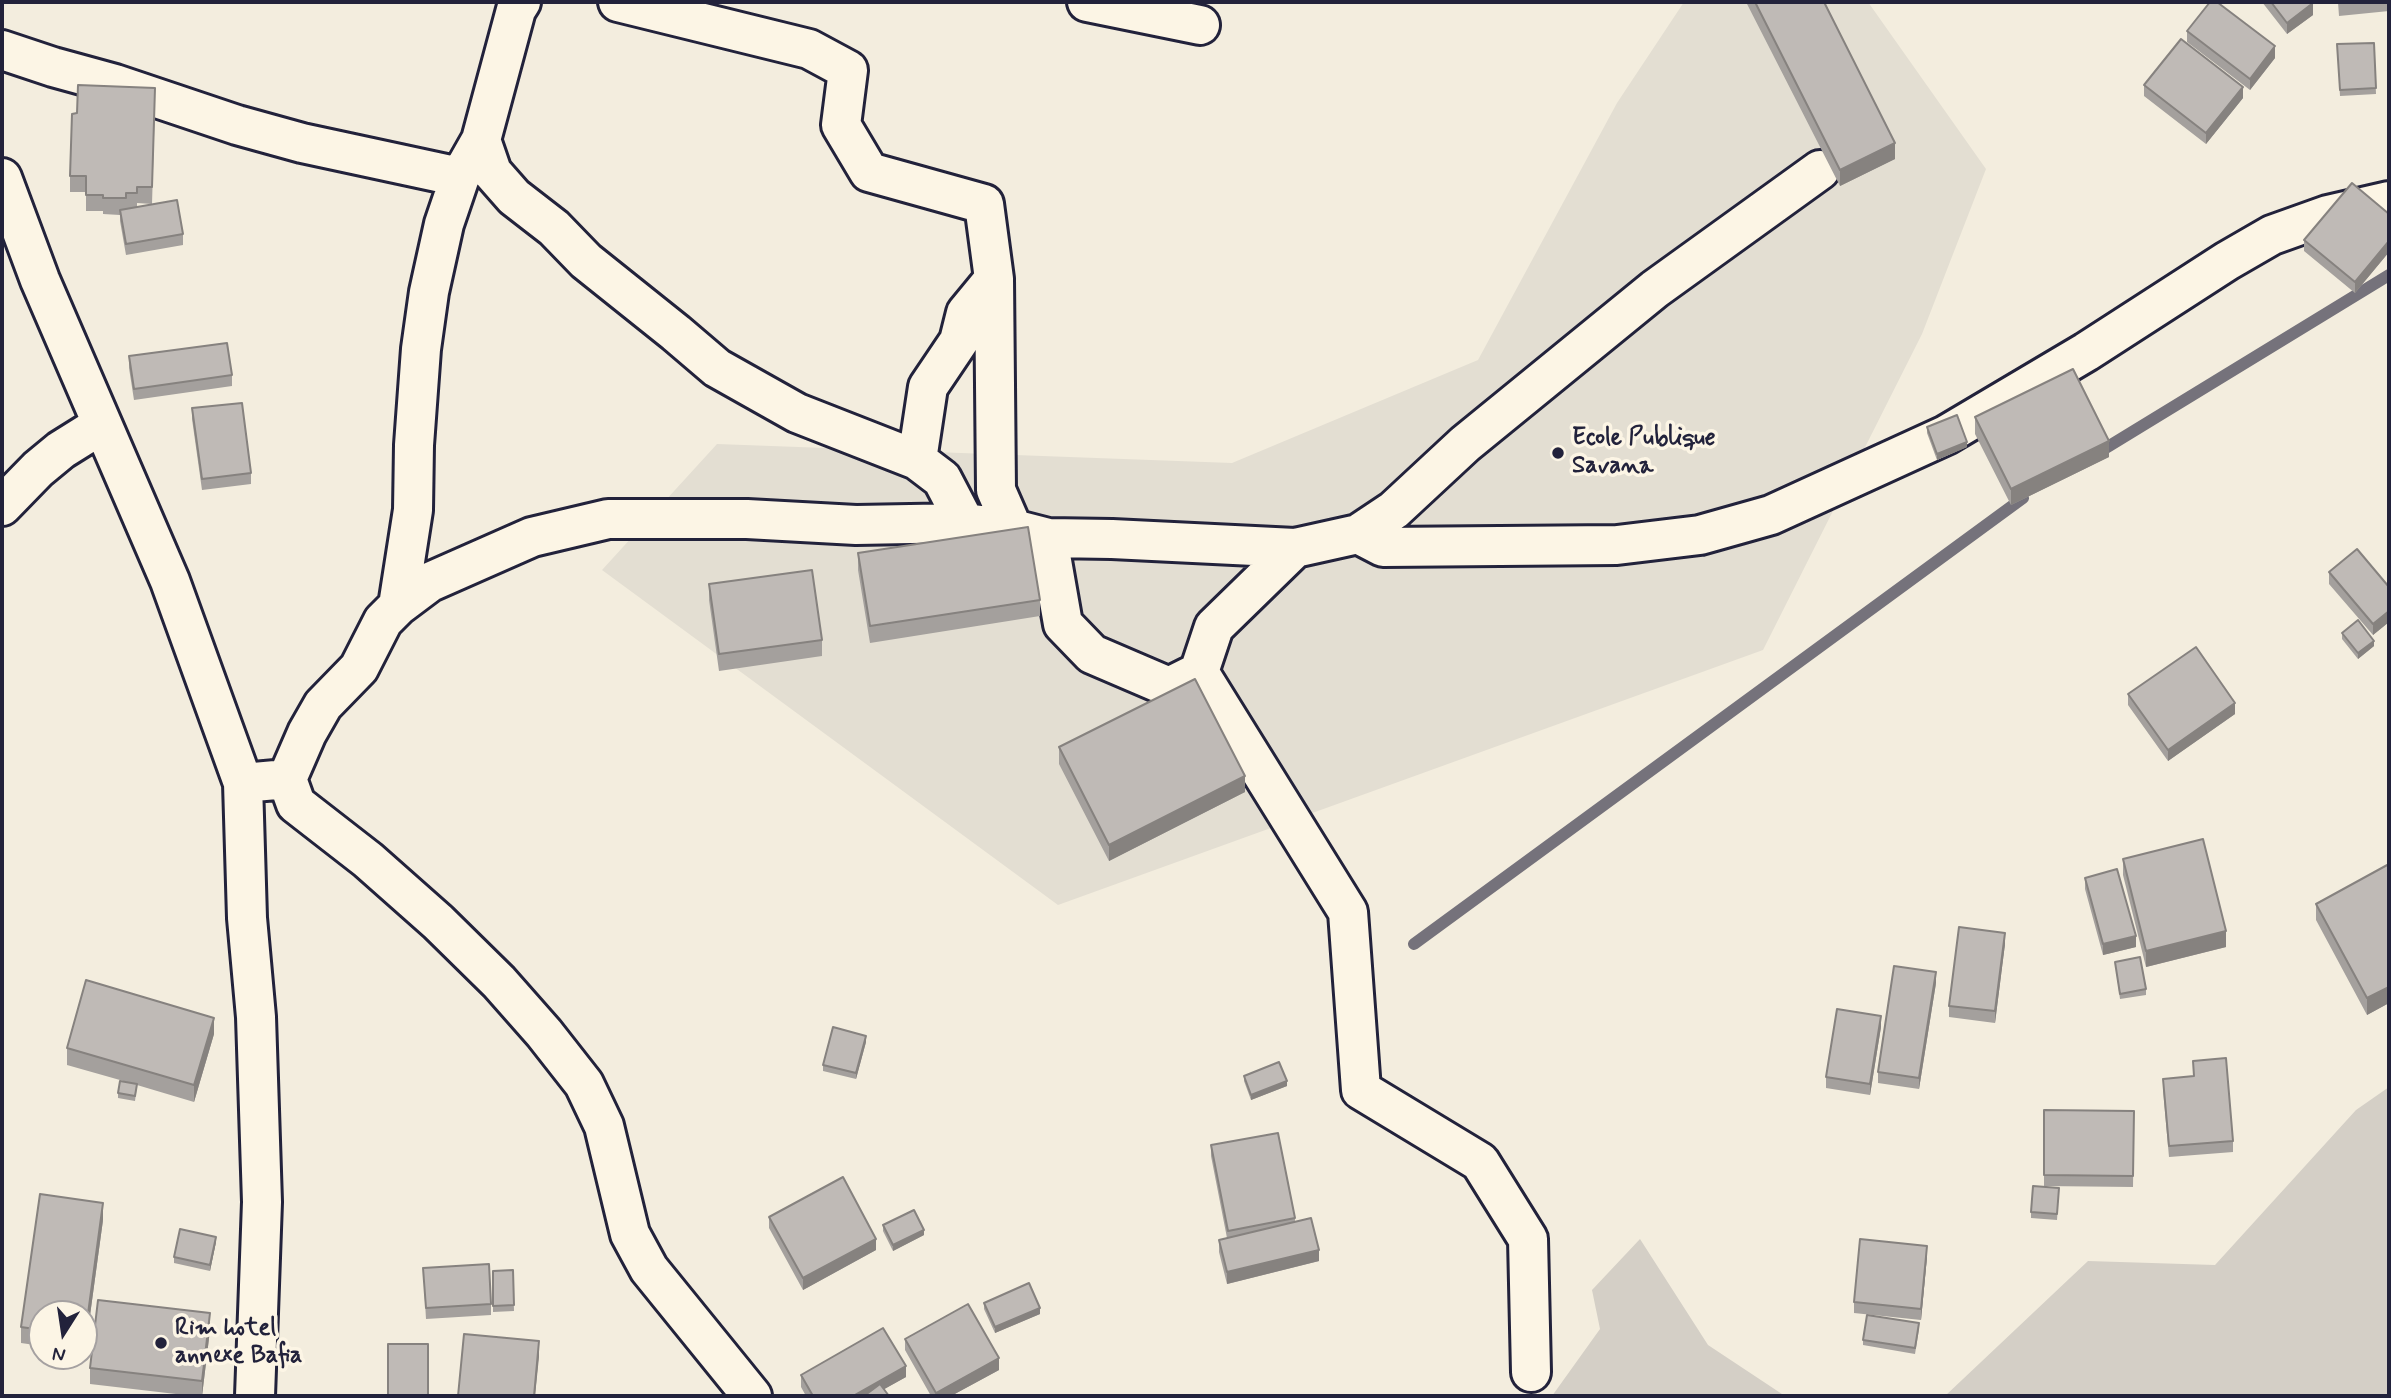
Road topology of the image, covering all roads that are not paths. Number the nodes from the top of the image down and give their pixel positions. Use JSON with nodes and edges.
{"nodes":[{"id":1,"x":618,"y":2,"type":"edge"},
{"id":2,"x":1087,"y":2,"type":"edge"},
{"id":3,"x":526,"y":4,"type":"edge"},
{"id":4,"x":1200,"y":25,"type":"dead end"},
{"id":5,"x":2,"y":50,"type":"edge"},
{"id":6,"x":481,"y":140,"type":"junction"},
{"id":7,"x":1820,"y":170,"type":"dead end"},
{"id":8,"x":460,"y":177,"type":"junction"},
{"id":9,"x":2,"y":178,"type":"edge"},
{"id":10,"x":2389,"y":201,"type":"edge"},
{"id":11,"x":993,"y":279,"type":"junction"},
{"id":12,"x":101,"y":425,"type":"junction"},
{"id":13,"x":917,"y":460,"type":"junction"},
{"id":14,"x":2,"y":506,"type":"edge"},
{"id":15,"x":965,"y":523,"type":"junction"},
{"id":16,"x":1030,"y":534,"type":"junction"},
{"id":17,"x":1358,"y":534,"type":"junction"},
{"id":18,"x":1295,"y":548,"type":"junction"},
{"id":19,"x":398,"y":606,"type":"junction"},
{"id":20,"x":1199,"y":672,"type":"junction"},
{"id":21,"x":287,"y":779,"type":"junction"},
{"id":22,"x":243,"y":783,"type":"junction"},
{"id":23,"x":1531,"y":1373,"type":"dead end"},
{"id":24,"x":255,"y":1396,"type":"edge"},
{"id":25,"x":752,"y":1396,"type":"edge"}],
"edges":[{"from":1,"to":11,"type":"street"},
{"from":2,"to":4,"type":"street"},
{"from":3,"to":6,"type":"street"},
{"from":5,"to":8,"type":"street"},
{"from":6,"to":8,"type":"street"},
{"from":6,"to":13,"type":"street"},
{"from":7,"to":17,"type":"street"},
{"from":8,"to":19,"type":"street"},
{"from":9,"to":12,"type":"street"},
{"from":10,"to":17,"type":"street"},
{"from":11,"to":13,"type":"street"},
{"from":11,"to":16,"type":"street"},
{"from":12,"to":14,"type":"street"},
{"from":12,"to":22,"type":"street"},
{"from":13,"to":15,"type":"street"},
{"from":15,"to":16,"type":"street"},
{"from":15,"to":19,"type":"street"},
{"from":16,"to":18,"type":"street"},
{"from":16,"to":20,"type":"street"},
{"from":17,"to":18,"type":"street"},
{"from":18,"to":20,"type":"street"},
{"from":19,"to":21,"type":"street"},
{"from":20,"to":23,"type":"street"},
{"from":21,"to":22,"type":"street"},
{"from":21,"to":25,"type":"street"},
{"from":22,"to":24,"type":"street"}]}
